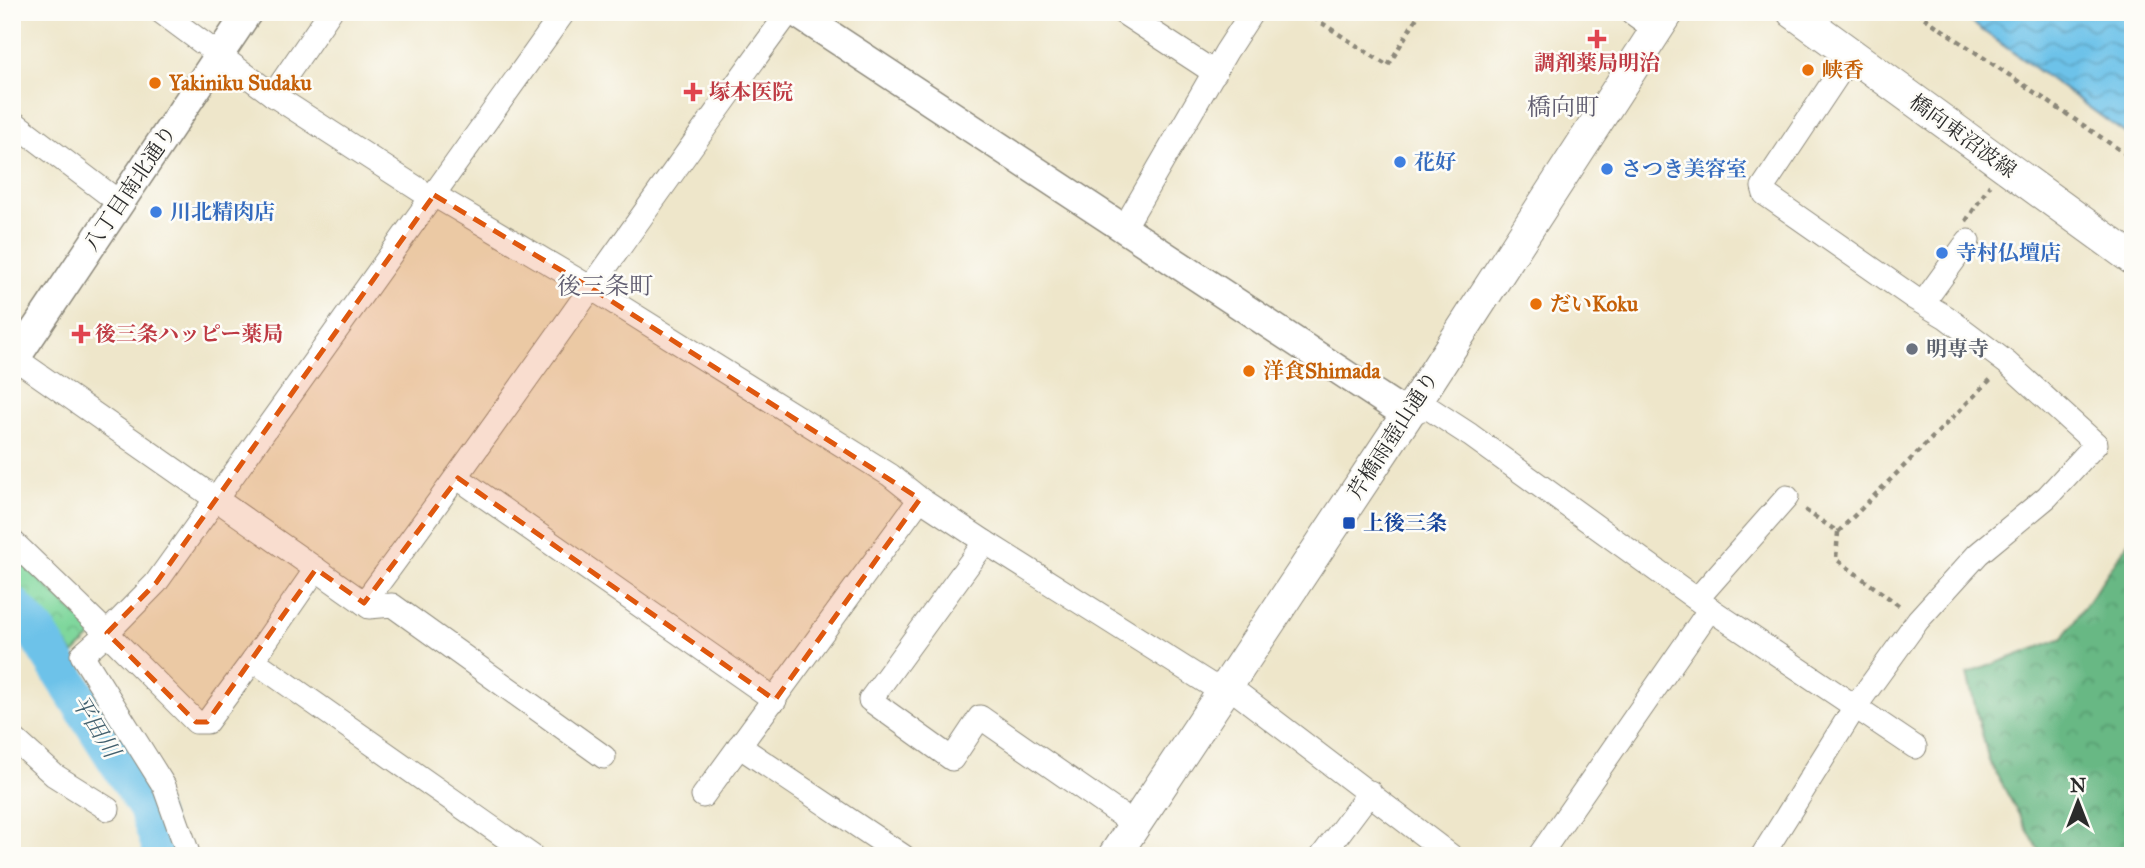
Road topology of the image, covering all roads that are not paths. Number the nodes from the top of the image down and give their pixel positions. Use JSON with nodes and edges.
{"nodes":[{"id":1,"x":161,"y":12,"type":"edge"},
{"id":2,"x":248,"y":12,"type":"edge"},
{"id":3,"x":330,"y":12,"type":"edge"},
{"id":4,"x":564,"y":12,"type":"edge"},
{"id":5,"x":789,"y":12,"type":"edge"},
{"id":6,"x":795,"y":12,"type":"edge"},
{"id":7,"x":1122,"y":12,"type":"edge"},
{"id":8,"x":1252,"y":12,"type":"edge"},
{"id":9,"x":1793,"y":12,"type":"edge"},
{"id":10,"x":1652,"y":18,"type":"edge"},
{"id":11,"x":220,"y":55,"type":"junction"},
{"id":12,"x":1851,"y":55,"type":"junction"},
{"id":13,"x":1215,"y":73,"type":"junction"},
{"id":14,"x":273,"y":95,"type":"junction"},
{"id":15,"x":12,"y":121,"type":"edge"},
{"id":16,"x":433,"y":196,"type":"junction"},
{"id":17,"x":120,"y":203,"type":"junction"},
{"id":18,"x":1124,"y":228,"type":"junction"},
{"id":19,"x":1968,"y":241,"type":"road end"},
{"id":20,"x":2133,"y":259,"type":"edge"},
{"id":21,"x":591,"y":288,"type":"junction"},
{"id":22,"x":1923,"y":303,"type":"junction"},
{"id":23,"x":14,"y":362,"type":"edge"},
{"id":24,"x":1407,"y":415,"type":"junction"},
{"id":25,"x":458,"y":478,"type":"junction"},
{"id":26,"x":1787,"y":497,"type":"road end"},
{"id":27,"x":920,"y":499,"type":"junction"},
{"id":28,"x":216,"y":500,"type":"junction"},
{"id":29,"x":12,"y":541,"type":"edge"},
{"id":30,"x":985,"y":542,"type":"junction"},
{"id":31,"x":316,"y":569,"type":"junction"},
{"id":32,"x":364,"y":603,"type":"junction"},
{"id":33,"x":1704,"y":604,"type":"junction"},
{"id":34,"x":107,"y":633,"type":"junction"},
{"id":35,"x":253,"y":660,"type":"junction"},
{"id":36,"x":1227,"y":685,"type":"junction"},
{"id":37,"x":775,"y":700,"type":"junction"},
{"id":38,"x":1855,"y":707,"type":"junction"},
{"id":39,"x":12,"y":737,"type":"edge"},
{"id":40,"x":739,"y":746,"type":"junction"},
{"id":41,"x":1915,"y":747,"type":"dead end"},
{"id":42,"x":604,"y":757,"type":"dead end"},
{"id":43,"x":1370,"y":792,"type":"junction"},
{"id":44,"x":703,"y":796,"type":"dead end"},
{"id":45,"x":108,"y":809,"type":"dead end"},
{"id":46,"x":1134,"y":824,"type":"junction"},
{"id":47,"x":189,"y":856,"type":"edge"},
{"id":48,"x":532,"y":856,"type":"edge"},
{"id":49,"x":903,"y":856,"type":"edge"},
{"id":50,"x":1114,"y":856,"type":"edge"},
{"id":51,"x":1322,"y":856,"type":"edge"},
{"id":52,"x":1451,"y":856,"type":"edge"},
{"id":53,"x":1539,"y":856,"type":"edge"},
{"id":54,"x":1762,"y":856,"type":"edge"}],
"edges":[{"from":1,"to":11,"type":"street"},
{"from":2,"to":11,"type":"street","name":"八丁目南北通り"},
{"from":3,"to":14,"type":"street"},
{"from":4,"to":16,"type":"street"},
{"from":5,"to":21,"type":"street"},
{"from":6,"to":18,"type":"street"},
{"from":7,"to":13,"type":"street"},
{"from":8,"to":13,"type":"street"},
{"from":9,"to":12,"type":"main road","name":"橋向東沼波線"},
{"from":10,"to":24,"type":"main road","name":"芹橋雨壺山通り"},
{"from":11,"to":14,"type":"street"},
{"from":11,"to":17,"type":"street","name":"八丁目南北通り"},
{"from":12,"to":20,"type":"main road","name":"橋向東沼波線"},
{"from":12,"to":22,"type":"street"},
{"from":13,"to":18,"type":"street"},
{"from":14,"to":16,"type":"street"},
{"from":15,"to":17,"type":"street"},
{"from":16,"to":21,"type":"street"},
{"from":16,"to":28,"type":"street"},
{"from":17,"to":23,"type":"street","name":"八丁目南北通り"},
{"from":18,"to":24,"type":"street"},
{"from":19,"to":22,"type":"street"},
{"from":21,"to":25,"type":"street"},
{"from":21,"to":27,"type":"street"},
{"from":22,"to":38,"type":"street"},
{"from":23,"to":28,"type":"street"},
{"from":24,"to":33,"type":"street"},
{"from":24,"to":36,"type":"main road","name":"芹橋雨壺山通り"},
{"from":25,"to":32,"type":"street"},
{"from":25,"to":37,"type":"street"},
{"from":26,"to":33,"type":"street"},
{"from":27,"to":30,"type":"street"},
{"from":27,"to":37,"type":"street"},
{"from":28,"to":31,"type":"street"},
{"from":28,"to":34,"type":"street"},
{"from":29,"to":34,"type":"street"},
{"from":30,"to":36,"type":"street"},
{"from":30,"to":46,"type":"street"},
{"from":31,"to":32,"type":"street"},
{"from":31,"to":35,"type":"street"},
{"from":32,"to":42,"type":"street"},
{"from":33,"to":38,"type":"street"},
{"from":33,"to":53,"type":"street"},
{"from":34,"to":35,"type":"street"},
{"from":34,"to":47,"type":"street"},
{"from":35,"to":48,"type":"street"},
{"from":36,"to":43,"type":"street"},
{"from":36,"to":46,"type":"main road","name":"芹橋雨壺山通り"},
{"from":37,"to":40,"type":"street"},
{"from":38,"to":41,"type":"street"},
{"from":38,"to":54,"type":"street"},
{"from":39,"to":45,"type":"street"},
{"from":40,"to":44,"type":"street"},
{"from":40,"to":49,"type":"street"},
{"from":43,"to":51,"type":"street"},
{"from":43,"to":52,"type":"street"},
{"from":46,"to":50,"type":"main road","name":"芹橋雨壺山通り"}]}
